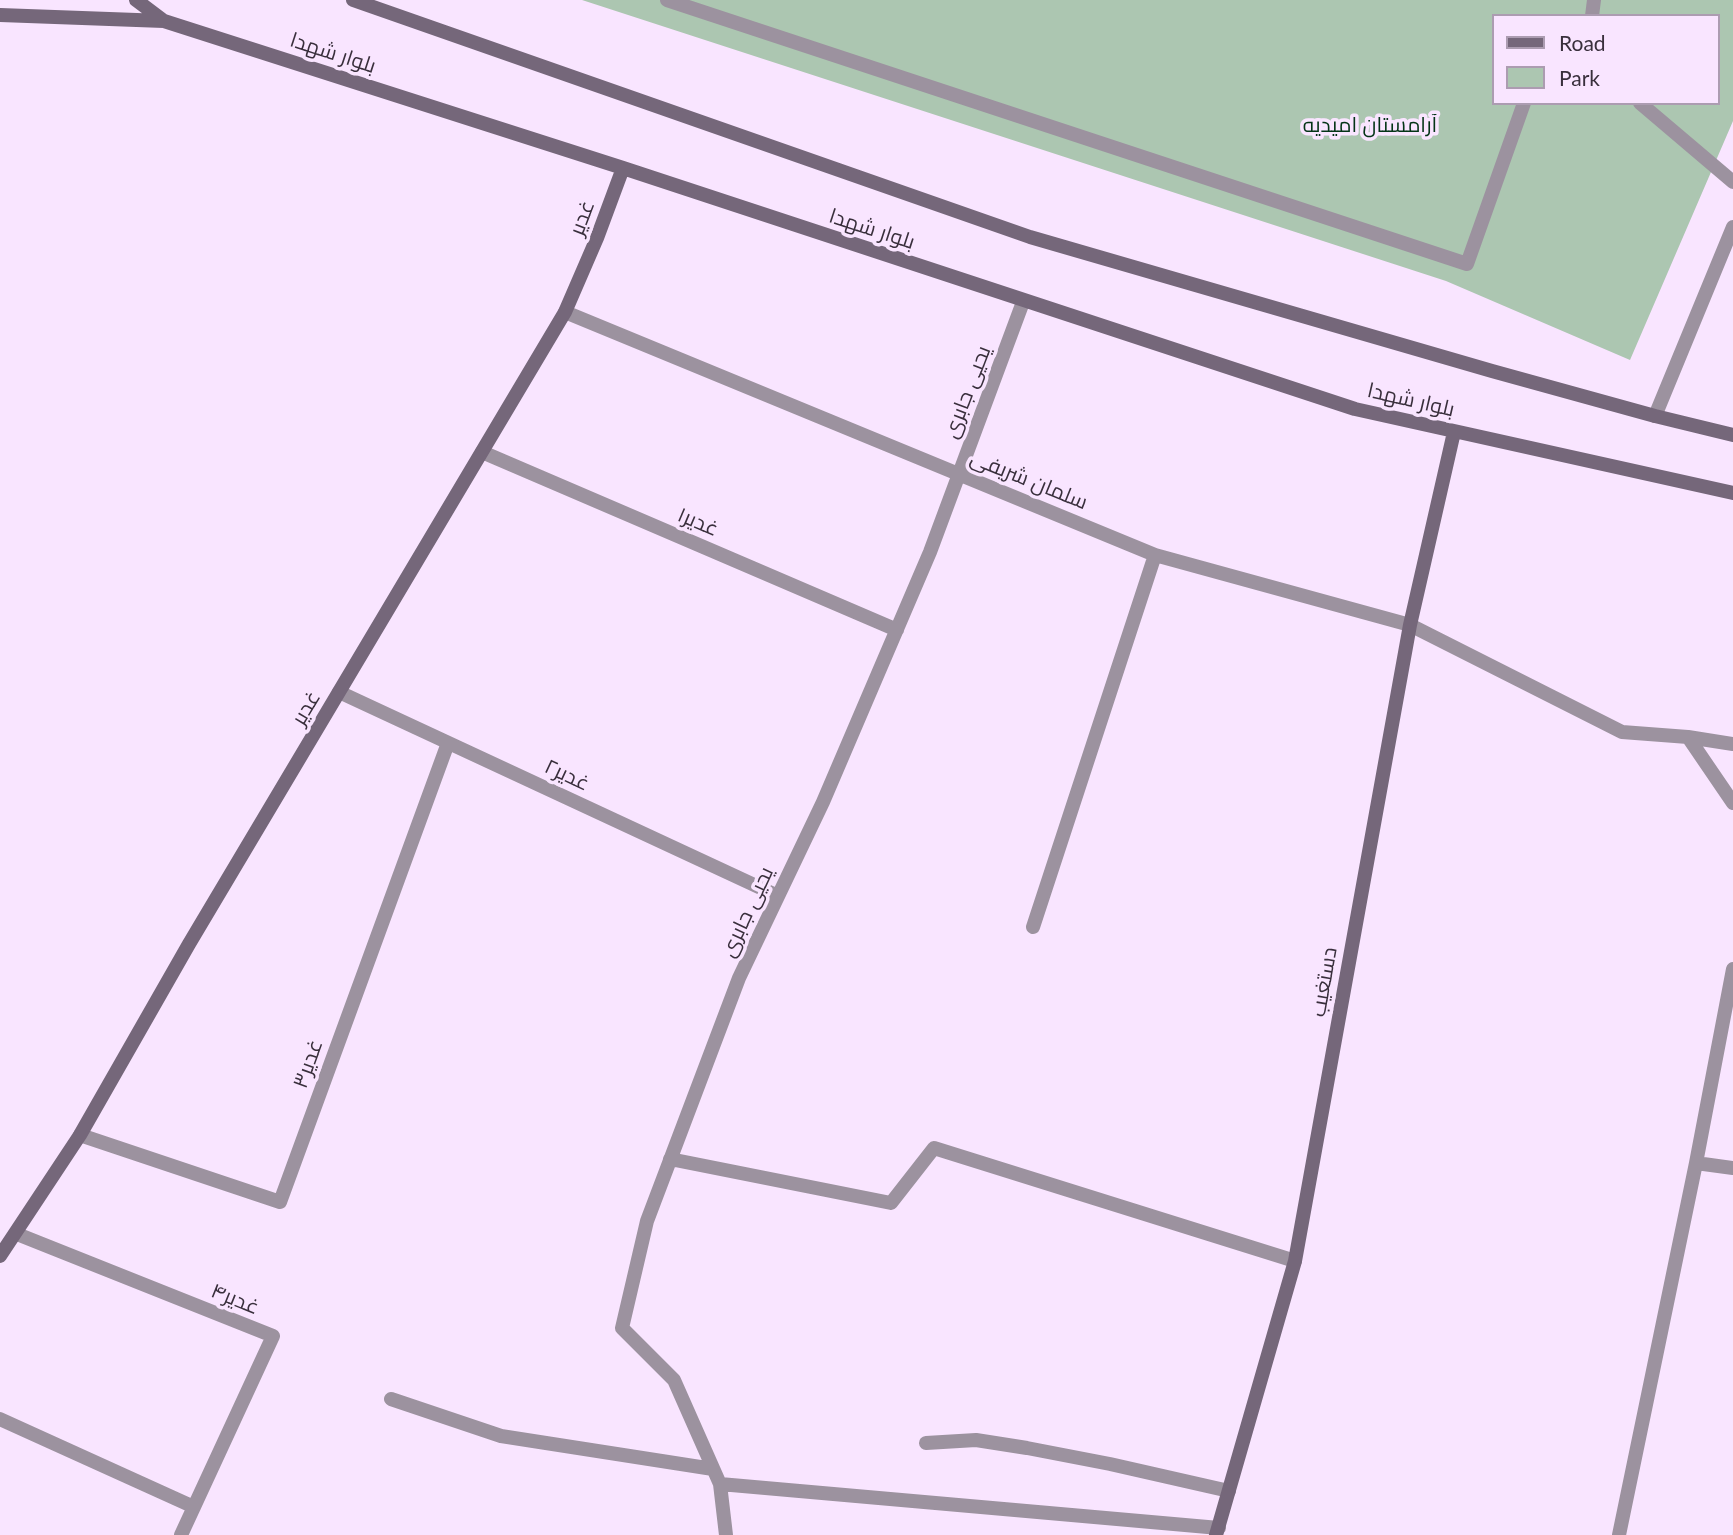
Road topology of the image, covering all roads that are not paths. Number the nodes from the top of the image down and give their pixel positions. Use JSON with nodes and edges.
{"nodes":[{"id":1,"x":136,"y":0,"type":"edge"},
{"id":2,"x":353,"y":0,"type":"edge"},
{"id":3,"x":667,"y":0,"type":"edge"},
{"id":4,"x":0,"y":15,"type":"edge"},
{"id":5,"x":164,"y":21,"type":"junction"},
{"id":6,"x":1523,"y":105,"type":"edge"},
{"id":7,"x":1642,"y":105,"type":"edge"},
{"id":8,"x":623,"y":168,"type":"junction"},
{"id":9,"x":1733,"y":182,"type":"edge"},
{"id":10,"x":1733,"y":227,"type":"edge"},
{"id":11,"x":1023,"y":302,"type":"junction"},
{"id":12,"x":565,"y":312,"type":"junction"},
{"id":13,"x":1655,"y":416,"type":"junction"},
{"id":14,"x":1454,"y":432,"type":"junction"},
{"id":15,"x":1733,"y":435,"type":"edge"},
{"id":16,"x":482,"y":452,"type":"junction"},
{"id":17,"x":958,"y":474,"type":"junction"},
{"id":18,"x":1733,"y":493,"type":"edge"},
{"id":19,"x":1155,"y":555,"type":"junction"},
{"id":20,"x":1410,"y":625,"type":"junction"},
{"id":21,"x":897,"y":630,"type":"junction"},
{"id":22,"x":339,"y":692,"type":"junction"},
{"id":23,"x":1688,"y":737,"type":"junction"},
{"id":24,"x":448,"y":743,"type":"junction"},
{"id":25,"x":1733,"y":744,"type":"edge"},
{"id":26,"x":1733,"y":803,"type":"edge"},
{"id":27,"x":778,"y":896,"type":"junction"},
{"id":28,"x":1033,"y":927,"type":"dead end"},
{"id":29,"x":1733,"y":969,"type":"edge"},
{"id":30,"x":80,"y":1135,"type":"junction"},
{"id":31,"x":670,"y":1160,"type":"junction"},
{"id":32,"x":1696,"y":1163,"type":"junction"},
{"id":33,"x":1733,"y":1168,"type":"edge"},
{"id":34,"x":16,"y":1234,"type":"junction"},
{"id":35,"x":0,"y":1256,"type":"edge"},
{"id":36,"x":1295,"y":1261,"type":"junction"},
{"id":37,"x":391,"y":1399,"type":"dead end"},
{"id":38,"x":0,"y":1419,"type":"edge"},
{"id":39,"x":926,"y":1443,"type":"dead end"},
{"id":40,"x":713,"y":1469,"type":"junction"},
{"id":41,"x":720,"y":1484,"type":"junction"},
{"id":42,"x":1229,"y":1491,"type":"junction"},
{"id":43,"x":194,"y":1507,"type":"junction"},
{"id":44,"x":1217,"y":1532,"type":"edge"},
{"id":45,"x":181,"y":1535,"type":"edge"},
{"id":46,"x":726,"y":1535,"type":"edge"},
{"id":47,"x":1619,"y":1535,"type":"edge"}],
"edges":[{"from":1,"to":5,"type":"main road"},
{"from":2,"to":13,"type":"main road","name":"بلوار شهدا"},
{"from":3,"to":6,"type":"street"},
{"from":4,"to":5,"type":"main road","name":"بلوار شهدا"},
{"from":5,"to":8,"type":"main road","name":"بلوار شهدا"},
{"from":7,"to":9,"type":"street"},
{"from":8,"to":11,"type":"main road","name":"بلوار شهدا"},
{"from":8,"to":12,"type":"main road","name":"غدیر"},
{"from":10,"to":13,"type":"street"},
{"from":11,"to":14,"type":"main road","name":"بلوار شهدا"},
{"from":11,"to":17,"type":"street","name":"یحیی جابری"},
{"from":12,"to":16,"type":"main road","name":"غدیر"},
{"from":12,"to":17,"type":"street","name":"سلمان شریفی"},
{"from":13,"to":15,"type":"main road","name":"بلوار شهدا"},
{"from":14,"to":18,"type":"main road","name":"بلوار شهدا"},
{"from":14,"to":20,"type":"main road","name":"دستغیب"},
{"from":16,"to":21,"type":"street","name":"غدیر۱"},
{"from":16,"to":22,"type":"main road","name":"غدیر"},
{"from":17,"to":19,"type":"street","name":"سلمان شریفی"},
{"from":17,"to":21,"type":"street","name":"یحیی جابری"},
{"from":19,"to":20,"type":"street","name":"سلمان شریفی"},
{"from":19,"to":28,"type":"street"},
{"from":20,"to":23,"type":"street","name":"سلمان شریفی"},
{"from":20,"to":36,"type":"main road","name":"دستغیب"},
{"from":21,"to":27,"type":"street","name":"یحیی جابری"},
{"from":22,"to":24,"type":"street","name":"غدیر۲"},
{"from":22,"to":30,"type":"main road","name":"غدیر"},
{"from":23,"to":25,"type":"street","name":"سلمان شریفی"},
{"from":23,"to":26,"type":"street"},
{"from":24,"to":27,"type":"street","name":"غدیر۲"},
{"from":24,"to":30,"type":"street","name":"غدیر۳"},
{"from":27,"to":31,"type":"street","name":"یحیی جابری"},
{"from":29,"to":32,"type":"street"},
{"from":30,"to":34,"type":"main road","name":"غدیر"},
{"from":31,"to":36,"type":"street"},
{"from":31,"to":40,"type":"street","name":"یحیی جابری"},
{"from":32,"to":33,"type":"street"},
{"from":32,"to":47,"type":"street"},
{"from":34,"to":35,"type":"main road","name":"غدیر"},
{"from":34,"to":43,"type":"street","name":"غدیر۴"},
{"from":36,"to":42,"type":"main road","name":"دستغیب"},
{"from":37,"to":40,"type":"street"},
{"from":38,"to":43,"type":"street"},
{"from":39,"to":42,"type":"street"},
{"from":40,"to":41,"type":"street","name":"یحیی جابری"},
{"from":41,"to":44,"type":"street"},
{"from":41,"to":46,"type":"street","name":"یحیی جابری"},
{"from":42,"to":44,"type":"main road","name":"دستغیب"},
{"from":43,"to":45,"type":"street","name":"غدیر۴"}]}
